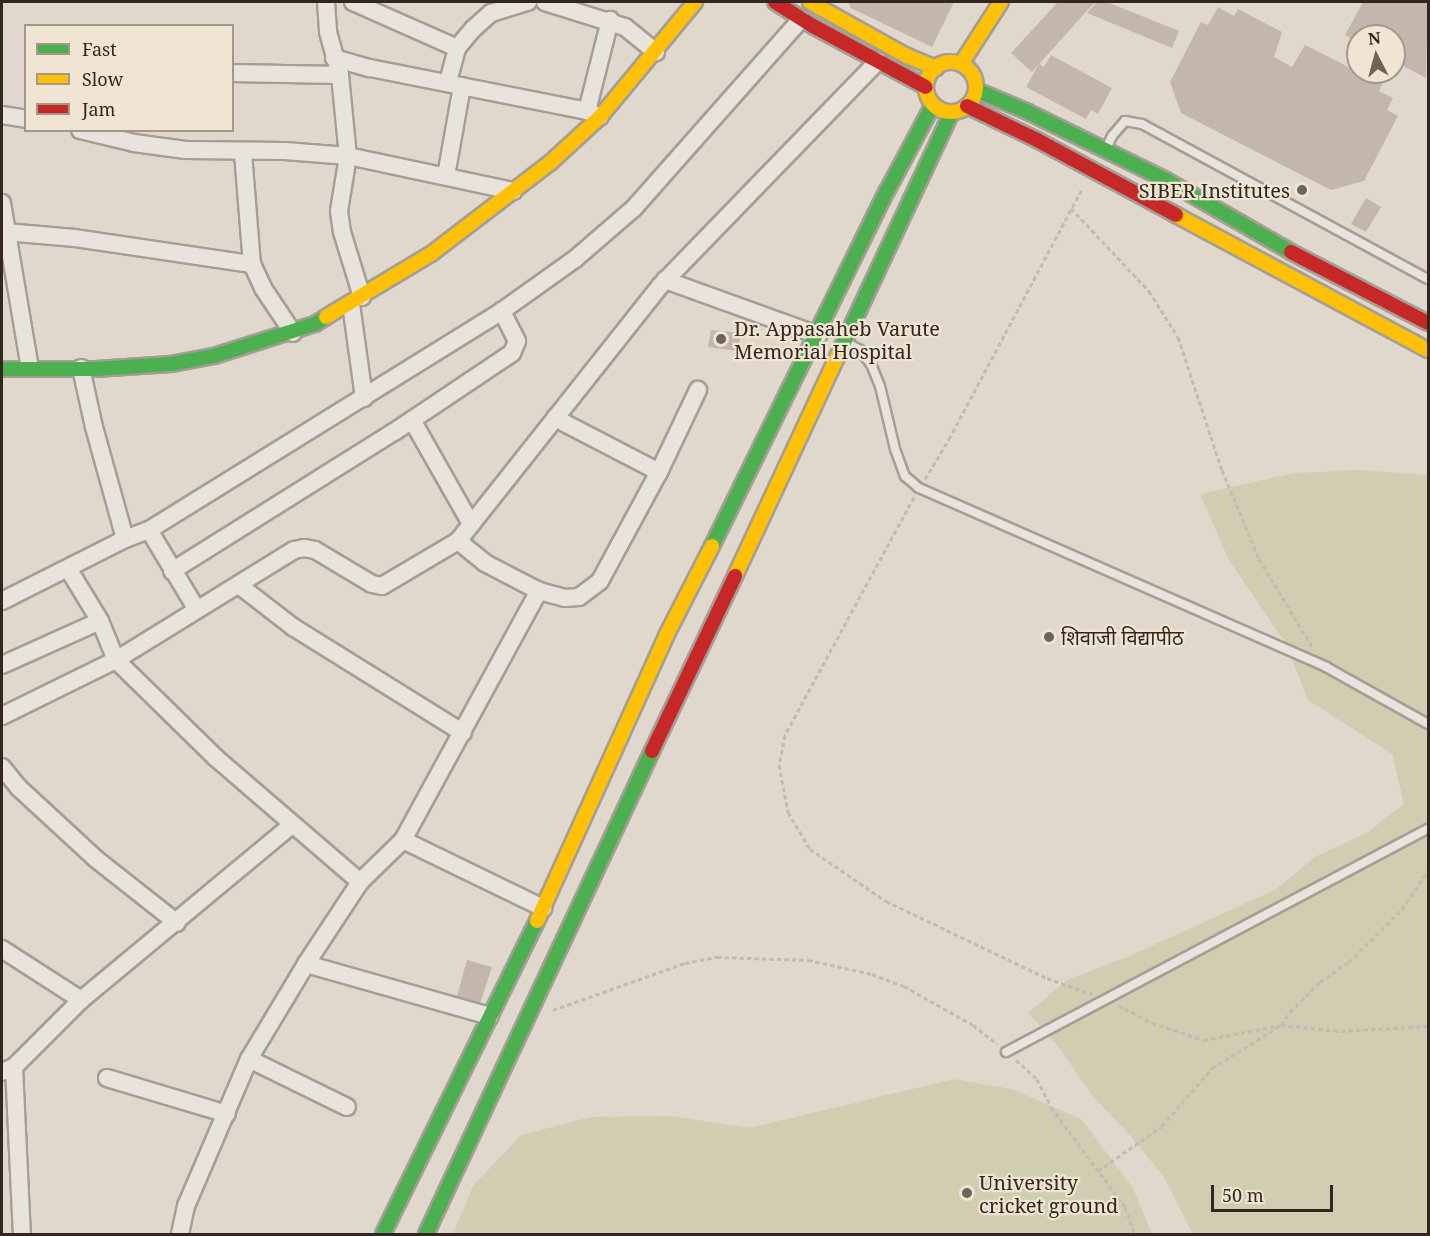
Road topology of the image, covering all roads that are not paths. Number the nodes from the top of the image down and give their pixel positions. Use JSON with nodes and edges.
{"nodes":[{"id":1,"x":326,"y":2,"type":"edge"},
{"id":2,"x":353,"y":2,"type":"edge"},
{"id":3,"x":528,"y":2,"type":"edge"},
{"id":4,"x":545,"y":2,"type":"edge"},
{"id":5,"x":695,"y":2,"type":"edge"},
{"id":6,"x":775,"y":2,"type":"edge"},
{"id":7,"x":810,"y":2,"type":"edge"},
{"id":8,"x":1001,"y":2,"type":"edge"},
{"id":9,"x":801,"y":19,"type":"junction"},
{"id":10,"x":610,"y":20,"type":"junction"},
{"id":11,"x":457,"y":48,"type":"junction"},
{"id":12,"x":656,"y":52,"type":"junction"},
{"id":13,"x":334,"y":58,"type":"junction"},
{"id":14,"x":878,"y":61,"type":"junction"},
{"id":15,"x":961,"y":64,"type":"junction"},
{"id":16,"x":936,"y":68,"type":"junction"},
{"id":17,"x":234,"y":73,"type":"edge"},
{"id":18,"x":340,"y":75,"type":"junction"},
{"id":19,"x":455,"y":84,"type":"junction"},
{"id":20,"x":926,"y":87,"type":"junction"},
{"id":21,"x":976,"y":90,"type":"junction"},
{"id":22,"x":933,"y":105,"type":"junction"},
{"id":23,"x":968,"y":106,"type":"junction"},
{"id":24,"x":952,"y":112,"type":"junction"},
{"id":25,"x":593,"y":114,"type":"junction"},
{"id":26,"x":2,"y":115,"type":"edge"},
{"id":27,"x":24,"y":119,"type":"edge"},
{"id":28,"x":88,"y":132,"type":"edge"},
{"id":29,"x":1104,"y":152,"type":"junction"},
{"id":30,"x":243,"y":153,"type":"junction"},
{"id":31,"x":348,"y":156,"type":"junction"},
{"id":32,"x":446,"y":176,"type":"junction"},
{"id":33,"x":513,"y":191,"type":"junction"},
{"id":34,"x":2,"y":203,"type":"edge"},
{"id":35,"x":6,"y":232,"type":"junction"},
{"id":36,"x":252,"y":264,"type":"junction"},
{"id":37,"x":1428,"y":279,"type":"edge"},
{"id":38,"x":665,"y":280,"type":"junction"},
{"id":39,"x":357,"y":300,"type":"junction"},
{"id":40,"x":502,"y":311,"type":"junction"},
{"id":41,"x":1428,"y":323,"type":"edge"},
{"id":42,"x":293,"y":333,"type":"junction"},
{"id":43,"x":831,"y":338,"type":"junction"},
{"id":44,"x":1428,"y":350,"type":"edge"},
{"id":45,"x":30,"y":368,"type":"junction"},
{"id":46,"x":81,"y":368,"type":"junction"},
{"id":47,"x":2,"y":369,"type":"edge"},
{"id":48,"x":698,"y":390,"type":"dead end"},
{"id":49,"x":364,"y":398,"type":"junction"},
{"id":50,"x":555,"y":418,"type":"junction"},
{"id":51,"x":412,"y":420,"type":"junction"},
{"id":52,"x":659,"y":472,"type":"junction"},
{"id":53,"x":471,"y":524,"type":"junction"},
{"id":54,"x":148,"y":530,"type":"junction"},
{"id":55,"x":126,"y":539,"type":"junction"},
{"id":56,"x":458,"y":541,"type":"junction"},
{"id":57,"x":69,"y":570,"type":"junction"},
{"id":58,"x":172,"y":571,"type":"junction"},
{"id":59,"x":240,"y":586,"type":"junction"},
{"id":60,"x":539,"y":591,"type":"junction"},
{"id":61,"x":2,"y":601,"type":"edge"},
{"id":62,"x":197,"y":610,"type":"junction"},
{"id":63,"x":100,"y":621,"type":"junction"},
{"id":64,"x":116,"y":660,"type":"junction"},
{"id":65,"x":2,"y":665,"type":"edge"},
{"id":66,"x":2,"y":716,"type":"edge"},
{"id":67,"x":1428,"y":724,"type":"edge"},
{"id":68,"x":463,"y":733,"type":"junction"},
{"id":69,"x":2,"y":767,"type":"edge"},
{"id":70,"x":292,"y":825,"type":"junction"},
{"id":71,"x":1428,"y":830,"type":"edge"},
{"id":72,"x":403,"y":840,"type":"junction"},
{"id":73,"x":360,"y":882,"type":"junction"},
{"id":74,"x":543,"y":908,"type":"junction"},
{"id":75,"x":177,"y":923,"type":"junction"},
{"id":76,"x":2,"y":949,"type":"edge"},
{"id":77,"x":306,"y":963,"type":"junction"},
{"id":78,"x":81,"y":1000,"type":"junction"},
{"id":79,"x":490,"y":1016,"type":"junction"},
{"id":80,"x":1006,"y":1052,"type":"road end"},
{"id":81,"x":249,"y":1059,"type":"junction"},
{"id":82,"x":8,"y":1069,"type":"edge"},
{"id":83,"x":107,"y":1078,"type":"dead end"},
{"id":84,"x":347,"y":1107,"type":"dead end"},
{"id":85,"x":227,"y":1114,"type":"junction"},
{"id":86,"x":22,"y":1234,"type":"edge"},
{"id":87,"x":180,"y":1234,"type":"edge"},
{"id":88,"x":383,"y":1234,"type":"edge"},
{"id":89,"x":426,"y":1234,"type":"edge"}],
"edges":[{"from":1,"to":13,"type":"street"},
{"from":2,"to":11,"type":"street"},
{"from":3,"to":11,"type":"street"},
{"from":4,"to":10,"type":"street"},
{"from":5,"to":12,"type":"main road"},
{"from":6,"to":9,"type":"main road"},
{"from":7,"to":16,"type":"main road"},
{"from":8,"to":15,"type":"main road"},
{"from":9,"to":14,"type":"main road"},
{"from":9,"to":40,"type":"street"},
{"from":10,"to":12,"type":"street"},
{"from":10,"to":25,"type":"street"},
{"from":11,"to":19,"type":"street"},
{"from":12,"to":25,"type":"main road"},
{"from":13,"to":18,"type":"street"},
{"from":13,"to":19,"type":"street"},
{"from":14,"to":20,"type":"main road"},
{"from":14,"to":38,"type":"street"},
{"from":15,"to":16,"type":"main road"},
{"from":15,"to":21,"type":"main road"},
{"from":16,"to":20,"type":"main road"},
{"from":17,"to":18,"type":"street"},
{"from":18,"to":31,"type":"street"},
{"from":19,"to":25,"type":"street"},
{"from":19,"to":32,"type":"street"},
{"from":20,"to":22,"type":"main road"},
{"from":21,"to":23,"type":"main road"},
{"from":21,"to":29,"type":"main road"},
{"from":22,"to":24,"type":"main road"},
{"from":22,"to":43,"type":"main road"},
{"from":23,"to":24,"type":"main road"},
{"from":23,"to":44,"type":"main road"},
{"from":24,"to":43,"type":"main road"},
{"from":25,"to":33,"type":"main road"},
{"from":26,"to":27,"type":"street"},
{"from":28,"to":30,"type":"street"},
{"from":29,"to":37,"type":"lane"},
{"from":29,"to":41,"type":"main road"},
{"from":30,"to":31,"type":"street"},
{"from":30,"to":36,"type":"street"},
{"from":31,"to":32,"type":"street"},
{"from":31,"to":39,"type":"street"},
{"from":32,"to":33,"type":"street"},
{"from":33,"to":39,"type":"main road"},
{"from":34,"to":35,"type":"street"},
{"from":35,"to":36,"type":"street"},
{"from":35,"to":45,"type":"street"},
{"from":36,"to":42,"type":"street"},
{"from":38,"to":43,"type":"street"},
{"from":38,"to":50,"type":"street"},
{"from":39,"to":42,"type":"main road"},
{"from":39,"to":49,"type":"street"},
{"from":40,"to":49,"type":"street"},
{"from":40,"to":51,"type":"street"},
{"from":42,"to":46,"type":"main road"},
{"from":43,"to":67,"type":"lane"},
{"from":43,"to":74,"type":"main road"},
{"from":43,"to":89,"type":"main road"},
{"from":45,"to":46,"type":"main road"},
{"from":45,"to":47,"type":"main road"},
{"from":46,"to":55,"type":"street"},
{"from":48,"to":52,"type":"street"},
{"from":49,"to":54,"type":"street"},
{"from":50,"to":52,"type":"street"},
{"from":50,"to":53,"type":"street"},
{"from":51,"to":53,"type":"street"},
{"from":51,"to":58,"type":"street"},
{"from":52,"to":60,"type":"street"},
{"from":53,"to":56,"type":"street"},
{"from":54,"to":55,"type":"street"},
{"from":54,"to":58,"type":"street"},
{"from":55,"to":57,"type":"street"},
{"from":56,"to":59,"type":"street"},
{"from":56,"to":60,"type":"street"},
{"from":57,"to":61,"type":"street"},
{"from":57,"to":63,"type":"street"},
{"from":58,"to":62,"type":"street"},
{"from":59,"to":62,"type":"street"},
{"from":59,"to":68,"type":"street"},
{"from":60,"to":68,"type":"street"},
{"from":62,"to":64,"type":"street"},
{"from":63,"to":64,"type":"street"},
{"from":63,"to":65,"type":"street"},
{"from":64,"to":66,"type":"street"},
{"from":64,"to":70,"type":"street"},
{"from":68,"to":72,"type":"street"},
{"from":69,"to":75,"type":"street"},
{"from":70,"to":73,"type":"street"},
{"from":70,"to":75,"type":"street"},
{"from":71,"to":80,"type":"lane"},
{"from":72,"to":73,"type":"street"},
{"from":72,"to":74,"type":"street"},
{"from":73,"to":77,"type":"street"},
{"from":74,"to":79,"type":"main road"},
{"from":75,"to":78,"type":"street"},
{"from":76,"to":78,"type":"street"},
{"from":77,"to":79,"type":"street"},
{"from":77,"to":81,"type":"street"},
{"from":78,"to":82,"type":"street"},
{"from":79,"to":88,"type":"main road"},
{"from":81,"to":84,"type":"street"},
{"from":81,"to":85,"type":"street"},
{"from":82,"to":86,"type":"street"},
{"from":83,"to":85,"type":"street"},
{"from":85,"to":87,"type":"street"}]}
